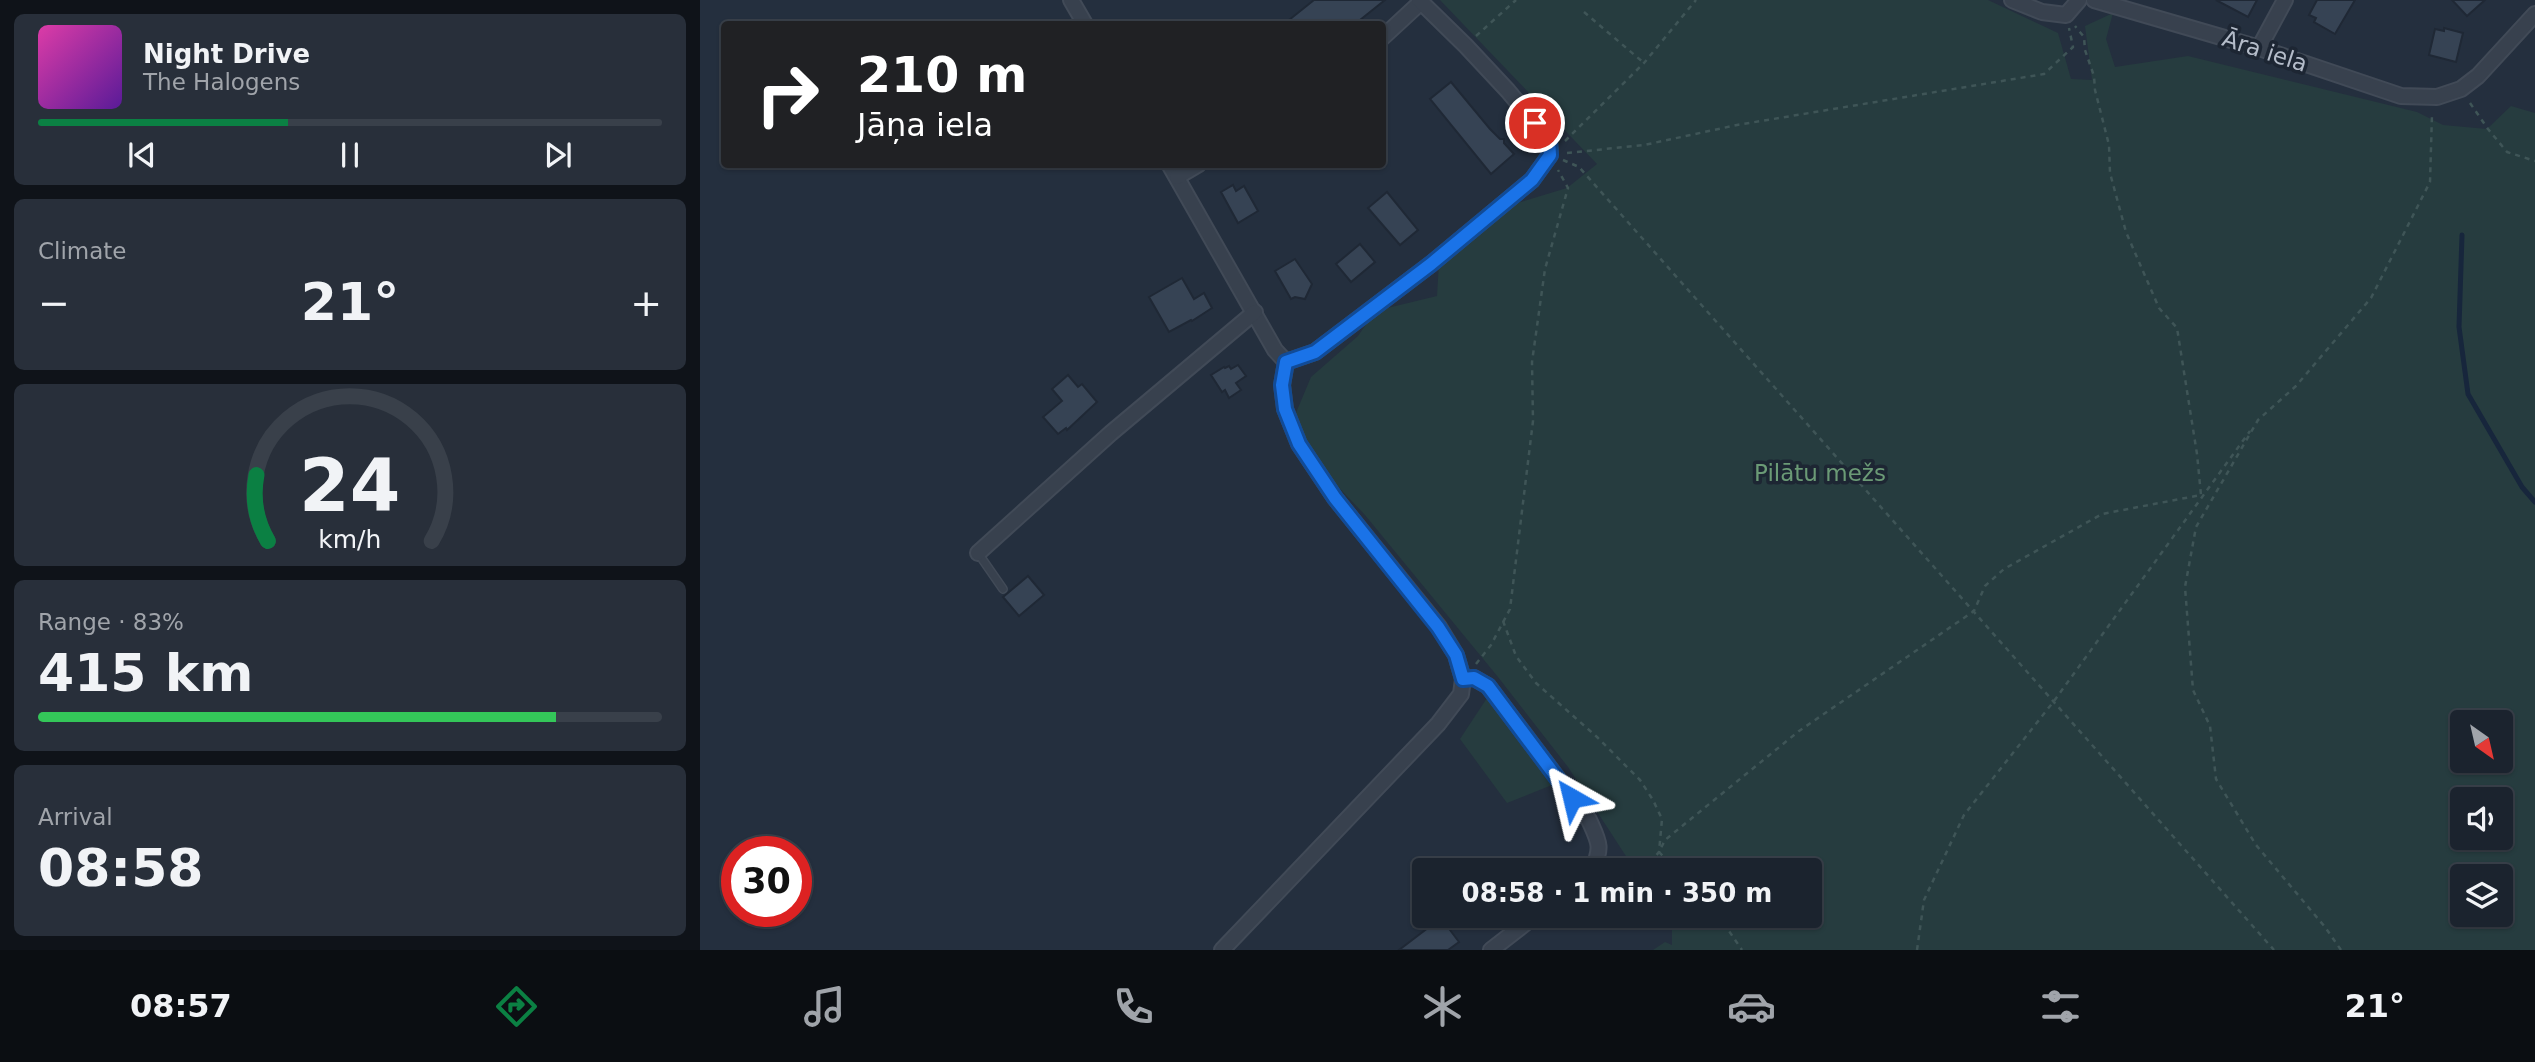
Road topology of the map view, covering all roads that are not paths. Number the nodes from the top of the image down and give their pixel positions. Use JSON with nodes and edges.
{"nodes":[{"id":1,"x":1071,"y":0,"type":"edge"},
{"id":2,"x":2012,"y":0,"type":"edge"},
{"id":3,"x":2079,"y":0,"type":"edge"},
{"id":4,"x":2094,"y":0,"type":"edge"},
{"id":5,"x":2285,"y":0,"type":"edge"},
{"id":6,"x":1420,"y":1,"type":"edge"},
{"id":7,"x":2535,"y":14,"type":"edge"},
{"id":8,"x":1083,"y":21,"type":"edge"},
{"id":9,"x":1386,"y":34,"type":"edge"},
{"id":10,"x":2259,"y":48,"type":"junction"},
{"id":11,"x":1173,"y":171,"type":"edge"},
{"id":12,"x":1255,"y":312,"type":"junction"},
{"id":13,"x":1286,"y":362,"type":"junction"},
{"id":14,"x":978,"y":553,"type":"joint"},
{"id":15,"x":1003,"y":589,"type":"dead end"},
{"id":16,"x":1463,"y":679,"type":"junction"},
{"id":17,"x":1598,"y":858,"type":"edge"},
{"id":18,"x":1519,"y":928,"type":"edge"},
{"id":19,"x":1222,"y":950,"type":"edge"},
{"id":20,"x":1491,"y":950,"type":"edge"}],
"edges":[{"from":1,"to":8,"type":"street"},
{"from":2,"to":3,"type":"street"},
{"from":4,"to":10,"type":"street","name":"Āra iela"},
{"from":5,"to":10,"type":"street"},
{"from":6,"to":9,"type":"street"},
{"from":6,"to":13,"type":"street"},
{"from":7,"to":10,"type":"street","name":"Āra iela"},
{"from":11,"to":12,"type":"street"},
{"from":12,"to":13,"type":"street"},
{"from":12,"to":14,"type":"street"},
{"from":13,"to":16,"type":"street"},
{"from":14,"to":15,"type":"lane"},
{"from":16,"to":17,"type":"street"},
{"from":16,"to":19,"type":"street"},
{"from":18,"to":20,"type":"street"}]}
